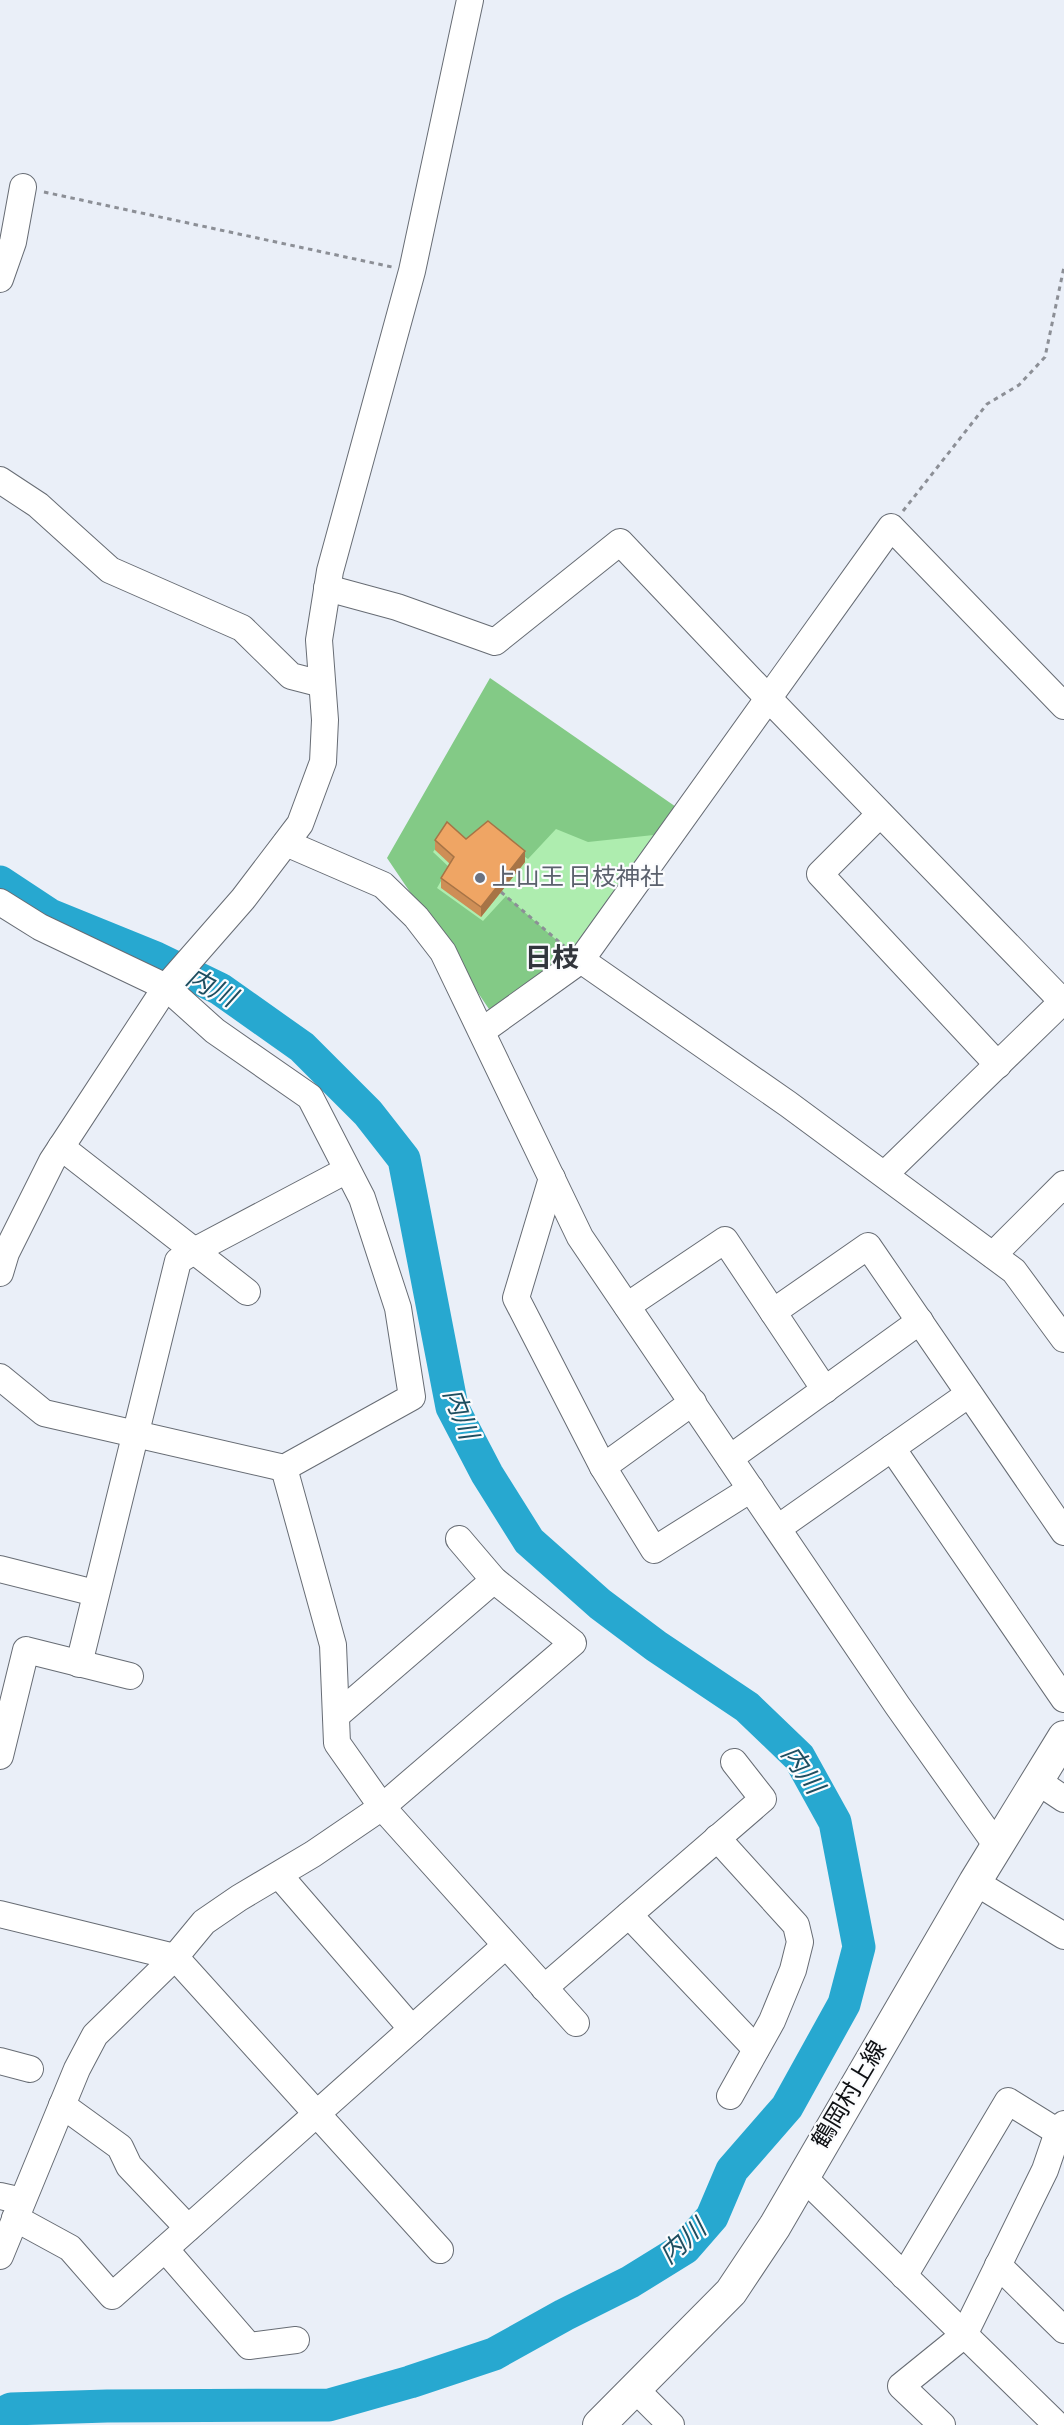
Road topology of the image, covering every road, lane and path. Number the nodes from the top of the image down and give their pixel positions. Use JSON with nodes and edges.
{"nodes":[{"id":1,"x":470,"y":0,"type":"edge"},
{"id":2,"x":23,"y":188,"type":"joint"},
{"id":3,"x":1064,"y":267,"type":"edge"},
{"id":4,"x":412,"y":271,"type":"junction"},
{"id":5,"x":0,"y":279,"type":"edge"},
{"id":6,"x":0,"y":480,"type":"edge"},
{"id":7,"x":891,"y":526,"type":"junction"},
{"id":8,"x":327,"y":588,"type":"junction"},
{"id":9,"x":322,"y":684,"type":"junction"},
{"id":10,"x":768,"y":698,"type":"junction"},
{"id":11,"x":1064,"y":706,"type":"edge"},
{"id":12,"x":880,"y":814,"type":"junction"},
{"id":13,"x":286,"y":843,"type":"junction"},
{"id":14,"x":501,"y":892,"type":"edge"},
{"id":15,"x":0,"y":902,"type":"edge"},
{"id":16,"x":581,"y":960,"type":"junction"},
{"id":17,"x":166,"y":987,"type":"junction"},
{"id":18,"x":1064,"y":1002,"type":"edge"},
{"id":19,"x":482,"y":1031,"type":"junction"},
{"id":20,"x":998,"y":1065,"type":"junction"},
{"id":21,"x":61,"y":1147,"type":"junction"},
{"id":22,"x":347,"y":1170,"type":"junction"},
{"id":23,"x":885,"y":1174,"type":"junction"},
{"id":24,"x":552,"y":1178,"type":"junction"},
{"id":25,"x":1064,"y":1184,"type":"edge"},
{"id":26,"x":194,"y":1251,"type":"junction"},
{"id":27,"x":993,"y":1255,"type":"junction"},
{"id":28,"x":0,"y":1273,"type":"edge"},
{"id":29,"x":247,"y":1292,"type":"dead end"},
{"id":30,"x":627,"y":1306,"type":"junction"},
{"id":31,"x":773,"y":1312,"type":"junction"},
{"id":32,"x":920,"y":1321,"type":"junction"},
{"id":33,"x":1064,"y":1339,"type":"edge"},
{"id":34,"x":0,"y":1377,"type":"edge"},
{"id":35,"x":825,"y":1390,"type":"junction"},
{"id":36,"x":969,"y":1394,"type":"junction"},
{"id":37,"x":693,"y":1402,"type":"junction"},
{"id":38,"x":136,"y":1434,"type":"junction"},
{"id":39,"x":892,"y":1448,"type":"junction"},
{"id":40,"x":730,"y":1458,"type":"junction"},
{"id":41,"x":603,"y":1467,"type":"junction"},
{"id":42,"x":284,"y":1468,"type":"junction"},
{"id":43,"x":751,"y":1489,"type":"junction"},
{"id":44,"x":778,"y":1528,"type":"junction"},
{"id":45,"x":1064,"y":1532,"type":"edge"},
{"id":46,"x":459,"y":1539,"type":"dead end"},
{"id":47,"x":0,"y":1569,"type":"edge"},
{"id":48,"x":494,"y":1580,"type":"junction"},
{"id":49,"x":96,"y":1593,"type":"junction"},
{"id":50,"x":79,"y":1664,"type":"junction"},
{"id":51,"x":130,"y":1676,"type":"dead end"},
{"id":52,"x":1064,"y":1700,"type":"edge"},
{"id":53,"x":336,"y":1716,"type":"junction"},
{"id":54,"x":1064,"y":1737,"type":"edge"},
{"id":55,"x":0,"y":1756,"type":"edge"},
{"id":56,"x":734,"y":1762,"type":"dead end"},
{"id":57,"x":1037,"y":1781,"type":"junction"},
{"id":58,"x":1064,"y":1798,"type":"edge"},
{"id":59,"x":382,"y":1807,"type":"junction"},
{"id":60,"x":717,"y":1838,"type":"junction"},
{"id":61,"x":997,"y":1846,"type":"junction"},
{"id":62,"x":279,"y":1875,"type":"junction"},
{"id":63,"x":975,"y":1882,"type":"junction"},
{"id":64,"x":0,"y":1914,"type":"edge"},
{"id":65,"x":629,"y":1915,"type":"junction"},
{"id":66,"x":1064,"y":1936,"type":"edge"},
{"id":67,"x":505,"y":1946,"type":"junction"},
{"id":68,"x":175,"y":1957,"type":"junction"},
{"id":69,"x":544,"y":1988,"type":"junction"},
{"id":70,"x":576,"y":2023,"type":"dead end"},
{"id":71,"x":412,"y":2029,"type":"junction"},
{"id":72,"x":756,"y":2049,"type":"junction"},
{"id":73,"x":0,"y":2061,"type":"edge"},
{"id":74,"x":30,"y":2068,"type":"dead end"},
{"id":75,"x":730,"y":2096,"type":"dead end"},
{"id":76,"x":62,"y":2105,"type":"junction"},
{"id":77,"x":317,"y":2114,"type":"junction"},
{"id":78,"x":1061,"y":2128,"type":"edge"},
{"id":79,"x":802,"y":2176,"type":"junction"},
{"id":80,"x":12,"y":2205,"type":"edge"},
{"id":81,"x":188,"y":2228,"type":"junction"},
{"id":82,"x":165,"y":2249,"type":"junction"},
{"id":83,"x":440,"y":2250,"type":"dead end"},
{"id":84,"x":0,"y":2256,"type":"edge"},
{"id":85,"x":998,"y":2265,"type":"junction"},
{"id":86,"x":904,"y":2276,"type":"junction"},
{"id":87,"x":1064,"y":2330,"type":"edge"},
{"id":88,"x":964,"y":2335,"type":"junction"},
{"id":89,"x":296,"y":2340,"type":"dead end"},
{"id":90,"x":634,"y":2388,"type":"junction"},
{"id":91,"x":599,"y":2425,"type":"edge"},
{"id":92,"x":671,"y":2425,"type":"edge"},
{"id":93,"x":942,"y":2425,"type":"edge"},
{"id":94,"x":1057,"y":2425,"type":"edge"}],
"edges":[{"from":1,"to":4,"type":"street"},
{"from":2,"to":4,"type":"path"},
{"from":2,"to":5,"type":"street"},
{"from":3,"to":7,"type":"path"},
{"from":4,"to":8,"type":"street"},
{"from":6,"to":9,"type":"street"},
{"from":7,"to":10,"type":"street"},
{"from":7,"to":11,"type":"street"},
{"from":8,"to":9,"type":"street"},
{"from":8,"to":10,"type":"street"},
{"from":9,"to":13,"type":"street"},
{"from":10,"to":12,"type":"street"},
{"from":10,"to":16,"type":"street"},
{"from":12,"to":18,"type":"street"},
{"from":12,"to":20,"type":"street"},
{"from":13,"to":17,"type":"street"},
{"from":13,"to":19,"type":"street"},
{"from":14,"to":16,"type":"path"},
{"from":15,"to":17,"type":"street"},
{"from":16,"to":19,"type":"street"},
{"from":16,"to":23,"type":"street"},
{"from":17,"to":21,"type":"street"},
{"from":17,"to":22,"type":"street"},
{"from":18,"to":20,"type":"street"},
{"from":19,"to":24,"type":"street"},
{"from":20,"to":23,"type":"street"},
{"from":21,"to":26,"type":"street"},
{"from":21,"to":28,"type":"street"},
{"from":22,"to":26,"type":"street"},
{"from":22,"to":42,"type":"street"},
{"from":23,"to":27,"type":"street"},
{"from":24,"to":30,"type":"street"},
{"from":24,"to":41,"type":"street"},
{"from":25,"to":27,"type":"street"},
{"from":26,"to":29,"type":"street"},
{"from":26,"to":38,"type":"street"},
{"from":27,"to":33,"type":"street"},
{"from":30,"to":31,"type":"street"},
{"from":30,"to":37,"type":"street"},
{"from":31,"to":32,"type":"street"},
{"from":31,"to":35,"type":"street"},
{"from":32,"to":35,"type":"street"},
{"from":32,"to":36,"type":"street"},
{"from":34,"to":38,"type":"street"},
{"from":35,"to":40,"type":"street"},
{"from":36,"to":39,"type":"street"},
{"from":36,"to":45,"type":"street"},
{"from":37,"to":40,"type":"street"},
{"from":37,"to":41,"type":"street"},
{"from":38,"to":42,"type":"street"},
{"from":38,"to":49,"type":"street"},
{"from":39,"to":44,"type":"street"},
{"from":39,"to":52,"type":"street"},
{"from":40,"to":43,"type":"street"},
{"from":41,"to":43,"type":"street"},
{"from":42,"to":53,"type":"street"},
{"from":43,"to":44,"type":"street"},
{"from":44,"to":61,"type":"street"},
{"from":46,"to":48,"type":"street"},
{"from":47,"to":49,"type":"street"},
{"from":48,"to":53,"type":"street"},
{"from":48,"to":59,"type":"street"},
{"from":49,"to":50,"type":"street"},
{"from":50,"to":51,"type":"street"},
{"from":50,"to":55,"type":"street"},
{"from":53,"to":59,"type":"street"},
{"from":54,"to":57,"type":"main road","name":"鶴岡村上線"},
{"from":56,"to":60,"type":"street"},
{"from":57,"to":58,"type":"street"},
{"from":57,"to":61,"type":"main road","name":"鶴岡村上線"},
{"from":59,"to":62,"type":"street"},
{"from":59,"to":67,"type":"street"},
{"from":60,"to":65,"type":"street"},
{"from":60,"to":72,"type":"street"},
{"from":61,"to":63,"type":"main road","name":"鶴岡村上線"},
{"from":62,"to":68,"type":"street"},
{"from":62,"to":71,"type":"street"},
{"from":63,"to":66,"type":"street"},
{"from":63,"to":79,"type":"main road","name":"鶴岡村上線"},
{"from":64,"to":68,"type":"street"},
{"from":65,"to":69,"type":"street"},
{"from":65,"to":72,"type":"street"},
{"from":67,"to":69,"type":"street"},
{"from":67,"to":71,"type":"street"},
{"from":68,"to":76,"type":"street"},
{"from":68,"to":77,"type":"street"},
{"from":69,"to":70,"type":"street"},
{"from":71,"to":77,"type":"street"},
{"from":72,"to":75,"type":"street"},
{"from":73,"to":74,"type":"street"},
{"from":76,"to":80,"type":"street"},
{"from":76,"to":81,"type":"street"},
{"from":77,"to":81,"type":"street"},
{"from":77,"to":83,"type":"street"},
{"from":78,"to":85,"type":"street"},
{"from":78,"to":86,"type":"street"},
{"from":79,"to":86,"type":"street"},
{"from":79,"to":90,"type":"main road","name":"鶴岡村上線"},
{"from":80,"to":82,"type":"street"},
{"from":80,"to":84,"type":"street"},
{"from":81,"to":82,"type":"street"},
{"from":82,"to":89,"type":"street"},
{"from":85,"to":87,"type":"street"},
{"from":85,"to":88,"type":"street"},
{"from":86,"to":88,"type":"street"},
{"from":88,"to":93,"type":"street"},
{"from":88,"to":94,"type":"street"},
{"from":90,"to":91,"type":"main road","name":"鶴岡村上線"},
{"from":90,"to":92,"type":"street"}]}
